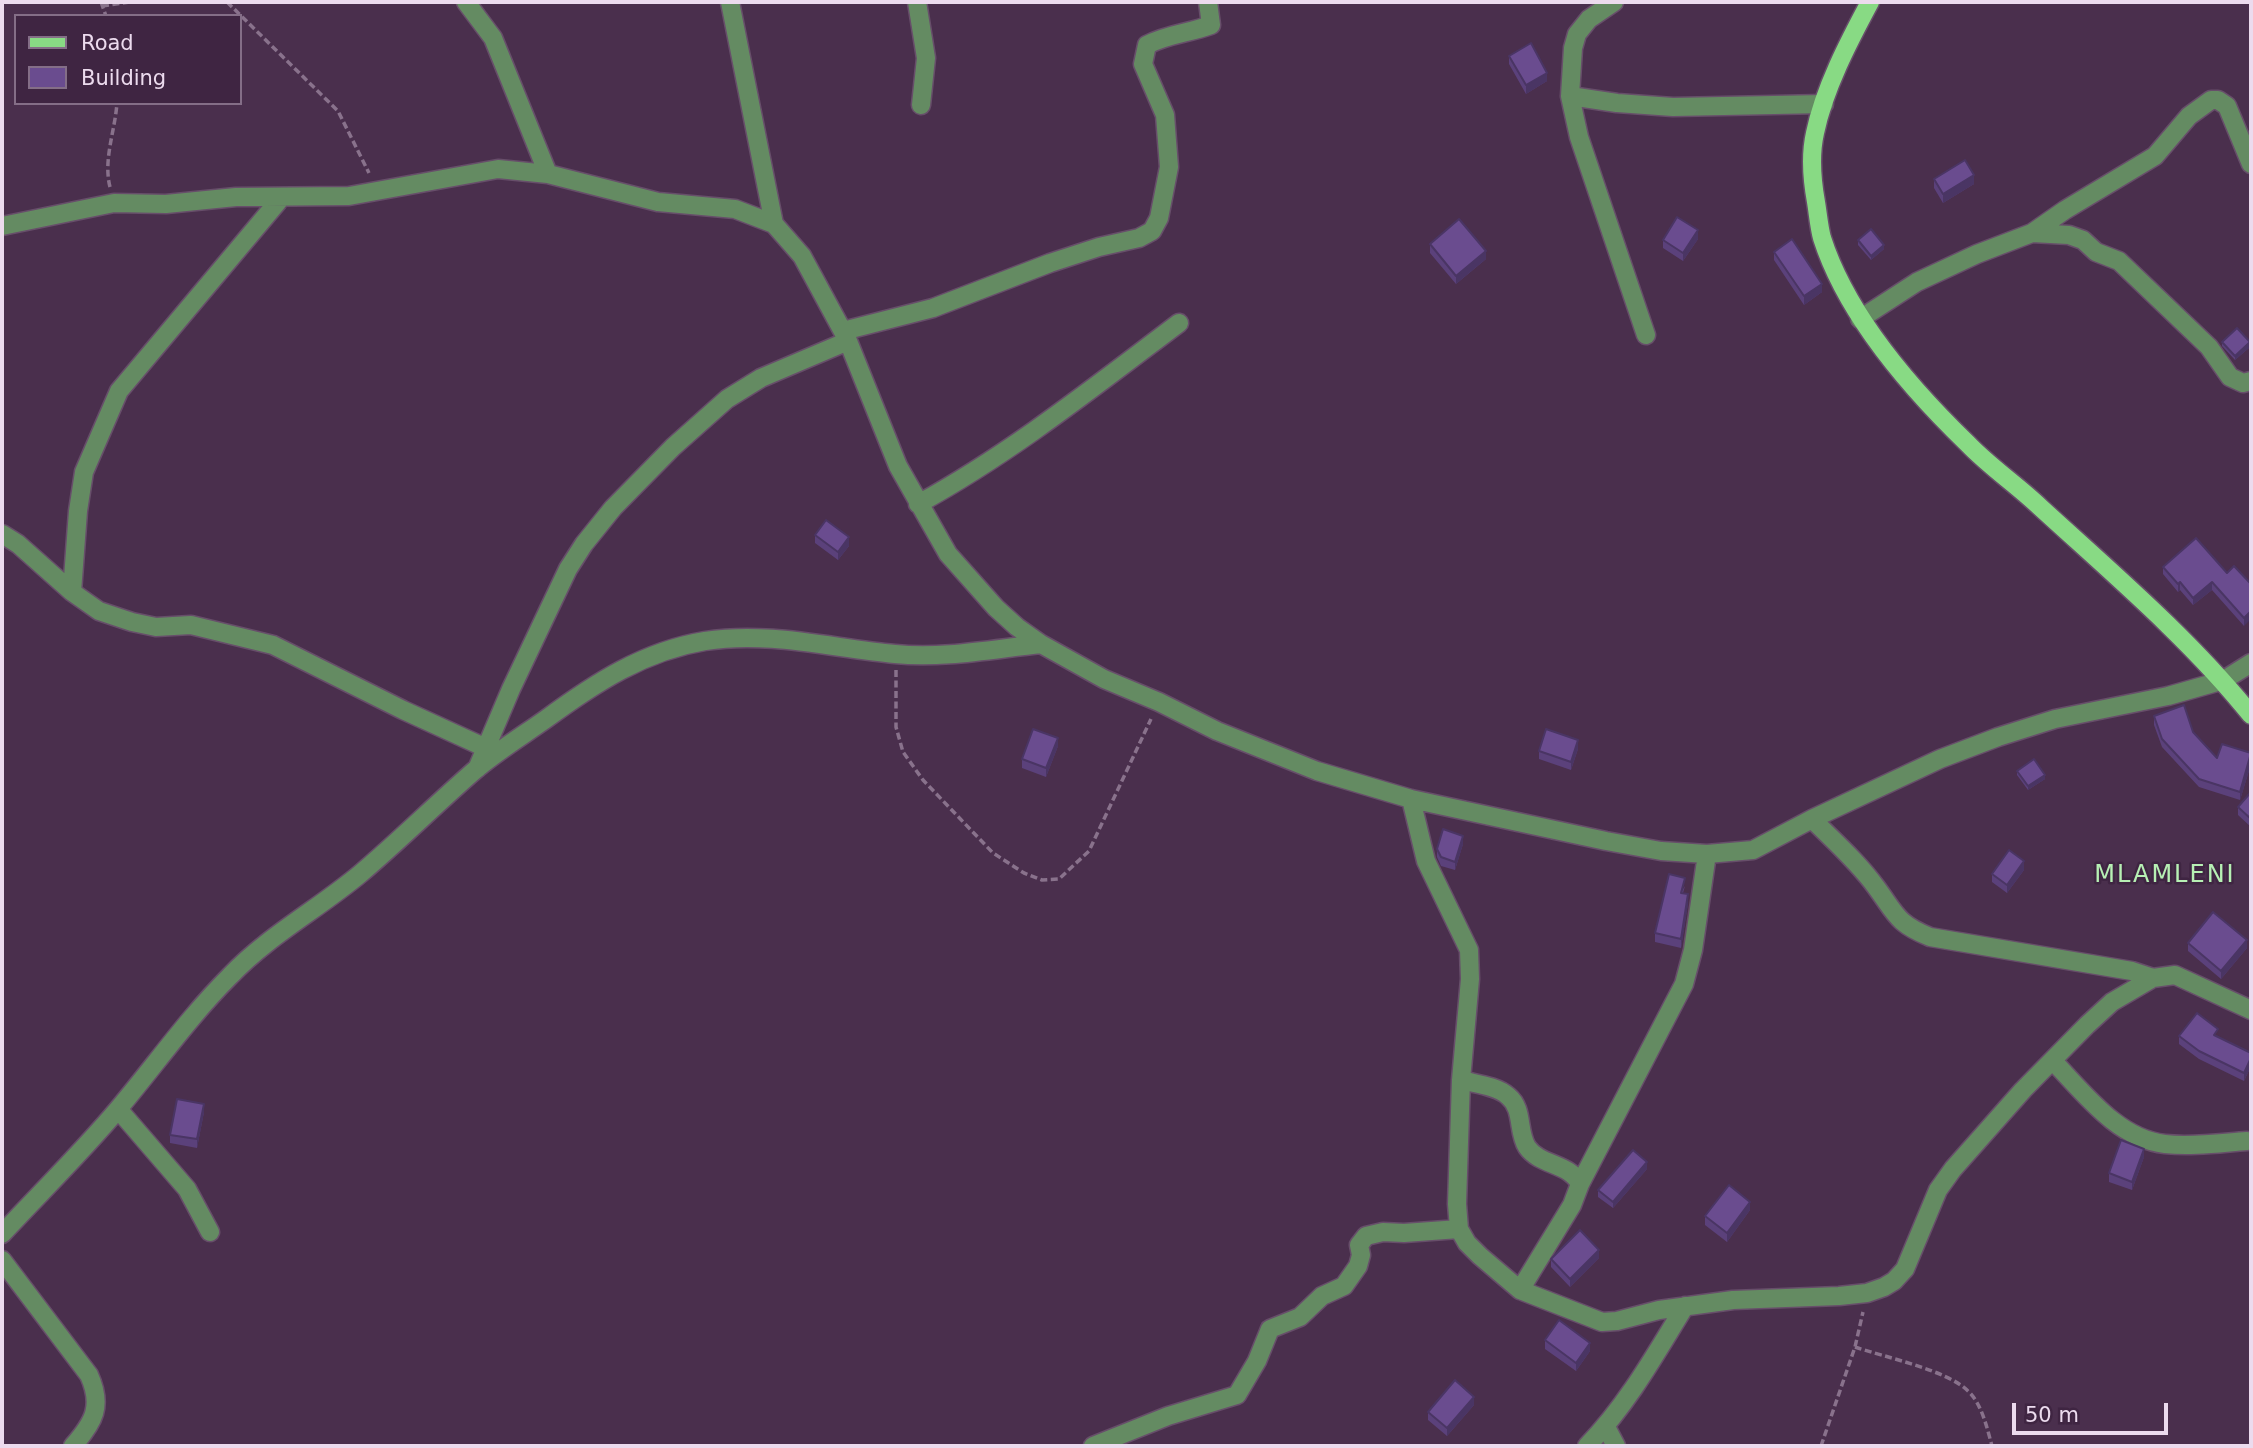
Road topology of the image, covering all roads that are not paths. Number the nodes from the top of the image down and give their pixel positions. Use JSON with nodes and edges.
{"nodes":[{"id":1,"x":466,"y":2,"type":"edge"},
{"id":2,"x":730,"y":2,"type":"edge"},
{"id":3,"x":917,"y":2,"type":"edge"},
{"id":4,"x":1208,"y":2,"type":"edge"},
{"id":5,"x":1614,"y":2,"type":"edge"},
{"id":6,"x":1870,"y":2,"type":"edge"},
{"id":7,"x":1570,"y":96,"type":"junction"},
{"id":8,"x":1824,"y":104,"type":"junction"},
{"id":9,"x":920,"y":105,"type":"dead end"},
{"id":10,"x":2251,"y":164,"type":"edge"},
{"id":11,"x":548,"y":174,"type":"junction"},
{"id":12,"x":281,"y":198,"type":"junction"},
{"id":13,"x":774,"y":224,"type":"junction"},
{"id":14,"x":2,"y":226,"type":"edge"},
{"id":15,"x":2032,"y":233,"type":"junction"},
{"id":16,"x":1860,"y":319,"type":"junction"},
{"id":17,"x":1179,"y":323,"type":"dead end"},
{"id":18,"x":1646,"y":335,"type":"dead end"},
{"id":19,"x":846,"y":336,"type":"junction"},
{"id":20,"x":2251,"y":381,"type":"edge"},
{"id":21,"x":918,"y":504,"type":"junction"},
{"id":22,"x":2,"y":534,"type":"edge"},
{"id":23,"x":72,"y":592,"type":"junction"},
{"id":24,"x":1041,"y":645,"type":"junction"},
{"id":25,"x":2251,"y":663,"type":"edge"},
{"id":26,"x":2224,"y":680,"type":"junction"},
{"id":27,"x":2251,"y":715,"type":"edge"},
{"id":28,"x":486,"y":748,"type":"junction"},
{"id":29,"x":477,"y":769,"type":"junction"},
{"id":30,"x":1411,"y":799,"type":"junction"},
{"id":31,"x":1812,"y":819,"type":"junction"},
{"id":32,"x":1707,"y":854,"type":"junction"},
{"id":33,"x":2153,"y":978,"type":"junction"},
{"id":34,"x":2251,"y":1010,"type":"edge"},
{"id":35,"x":2053,"y":1061,"type":"junction"},
{"id":36,"x":1461,"y":1080,"type":"junction"},
{"id":37,"x":118,"y":1109,"type":"junction"},
{"id":38,"x":2246,"y":1141,"type":"dead end"},
{"id":39,"x":1580,"y":1184,"type":"junction"},
{"id":40,"x":1459,"y":1229,"type":"junction"},
{"id":41,"x":210,"y":1232,"type":"dead end"},
{"id":42,"x":2,"y":1234,"type":"edge"},
{"id":43,"x":2,"y":1260,"type":"edge"},
{"id":44,"x":1520,"y":1290,"type":"junction"},
{"id":45,"x":1685,"y":1306,"type":"junction"},
{"id":46,"x":1606,"y":1427,"type":"junction"},
{"id":47,"x":73,"y":1446,"type":"edge"},
{"id":48,"x":1093,"y":1446,"type":"edge"},
{"id":49,"x":1587,"y":1446,"type":"edge"},
{"id":50,"x":1616,"y":1446,"type":"edge"}],
"edges":[{"from":1,"to":11,"type":"street"},
{"from":2,"to":13,"type":"street"},
{"from":3,"to":9,"type":"street"},
{"from":4,"to":19,"type":"street"},
{"from":5,"to":7,"type":"street"},
{"from":6,"to":8,"type":"main road"},
{"from":7,"to":8,"type":"street"},
{"from":7,"to":18,"type":"street"},
{"from":8,"to":16,"type":"main road"},
{"from":10,"to":15,"type":"street"},
{"from":11,"to":12,"type":"street"},
{"from":11,"to":13,"type":"street"},
{"from":12,"to":14,"type":"street"},
{"from":12,"to":23,"type":"street"},
{"from":13,"to":19,"type":"street"},
{"from":15,"to":16,"type":"street"},
{"from":15,"to":20,"type":"street"},
{"from":16,"to":26,"type":"main road"},
{"from":17,"to":21,"type":"street"},
{"from":19,"to":21,"type":"street"},
{"from":19,"to":28,"type":"street"},
{"from":21,"to":24,"type":"street"},
{"from":22,"to":23,"type":"street"},
{"from":23,"to":28,"type":"street"},
{"from":24,"to":29,"type":"street"},
{"from":24,"to":30,"type":"street"},
{"from":25,"to":26,"type":"street"},
{"from":26,"to":27,"type":"main road"},
{"from":26,"to":31,"type":"street"},
{"from":28,"to":29,"type":"street"},
{"from":29,"to":37,"type":"street"},
{"from":30,"to":32,"type":"street"},
{"from":30,"to":36,"type":"street"},
{"from":31,"to":32,"type":"street"},
{"from":31,"to":33,"type":"street"},
{"from":32,"to":39,"type":"street"},
{"from":33,"to":34,"type":"street"},
{"from":33,"to":35,"type":"street"},
{"from":35,"to":38,"type":"street"},
{"from":35,"to":45,"type":"street"},
{"from":36,"to":39,"type":"street"},
{"from":36,"to":40,"type":"street"},
{"from":37,"to":41,"type":"street"},
{"from":37,"to":42,"type":"street"},
{"from":39,"to":44,"type":"street"},
{"from":40,"to":44,"type":"street"},
{"from":40,"to":48,"type":"street"},
{"from":43,"to":47,"type":"street"},
{"from":44,"to":45,"type":"street"},
{"from":45,"to":46,"type":"street"},
{"from":46,"to":49,"type":"street"},
{"from":46,"to":50,"type":"street"}]}
